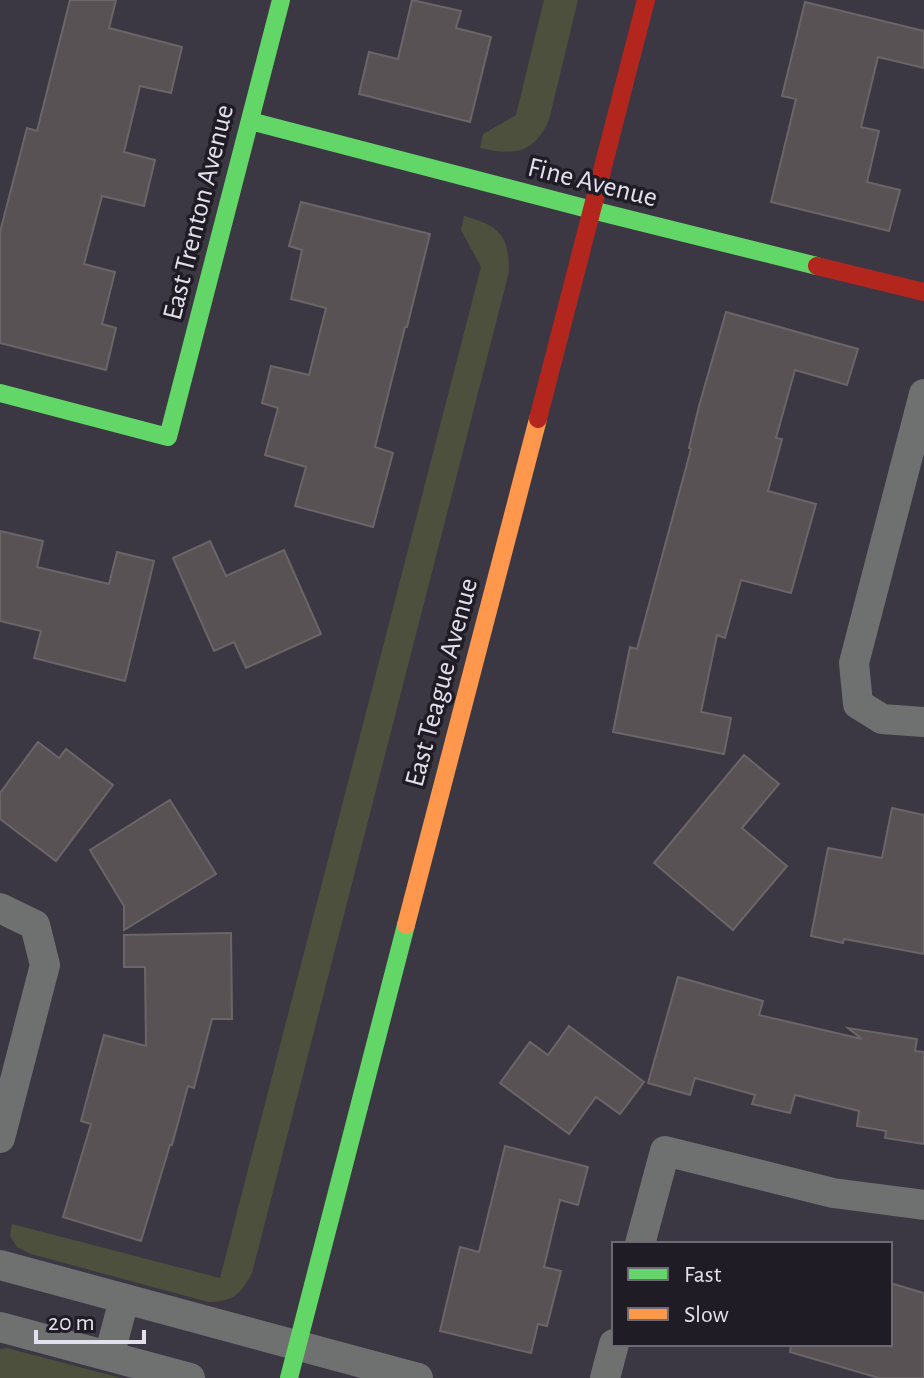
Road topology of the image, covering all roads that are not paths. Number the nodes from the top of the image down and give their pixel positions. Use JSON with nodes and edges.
{"nodes":[{"id":1,"x":281,"y":0,"type":"edge"},
{"id":2,"x":646,"y":0,"type":"edge"},
{"id":3,"x":250,"y":121,"type":"junction"},
{"id":4,"x":592,"y":210,"type":"junction"},
{"id":5,"x":924,"y":292,"type":"edge"},
{"id":6,"x":0,"y":393,"type":"edge"},
{"id":7,"x":924,"y":394,"type":"edge"},
{"id":8,"x":924,"y":722,"type":"edge"},
{"id":9,"x":0,"y":908,"type":"edge"},
{"id":10,"x":0,"y":1138,"type":"edge"},
{"id":11,"x":924,"y":1205,"type":"edge"},
{"id":12,"x":641,"y":1242,"type":"edge"},
{"id":13,"x":0,"y":1265,"type":"edge"},
{"id":14,"x":124,"y":1300,"type":"junction"},
{"id":15,"x":0,"y":1327,"type":"edge"},
{"id":16,"x":297,"y":1346,"type":"junction"},
{"id":17,"x":613,"y":1346,"type":"edge"},
{"id":18,"x":109,"y":1356,"type":"junction"},
{"id":19,"x":190,"y":1378,"type":"edge"},
{"id":20,"x":289,"y":1378,"type":"edge"},
{"id":21,"x":418,"y":1378,"type":"edge"},
{"id":22,"x":605,"y":1378,"type":"edge"}],
"edges":[{"from":1,"to":3,"type":"street","name":"East Trenton Avenue"},
{"from":2,"to":4,"type":"street","name":"East Teague Avenue"},
{"from":3,"to":4,"type":"street","name":"Fine Avenue"},
{"from":3,"to":6,"type":"street","name":"East Trenton Avenue"},
{"from":4,"to":5,"type":"street","name":"Fine Avenue"},
{"from":4,"to":16,"type":"street","name":"East Teague Avenue"},
{"from":7,"to":8,"type":"street"},
{"from":9,"to":10,"type":"street"},
{"from":11,"to":12,"type":"street"},
{"from":13,"to":14,"type":"street"},
{"from":14,"to":16,"type":"street"},
{"from":14,"to":18,"type":"street"},
{"from":15,"to":18,"type":"street"},
{"from":16,"to":20,"type":"street","name":"East Teague Avenue"},
{"from":16,"to":21,"type":"street"},
{"from":17,"to":22,"type":"street"},
{"from":18,"to":19,"type":"street"}]}
